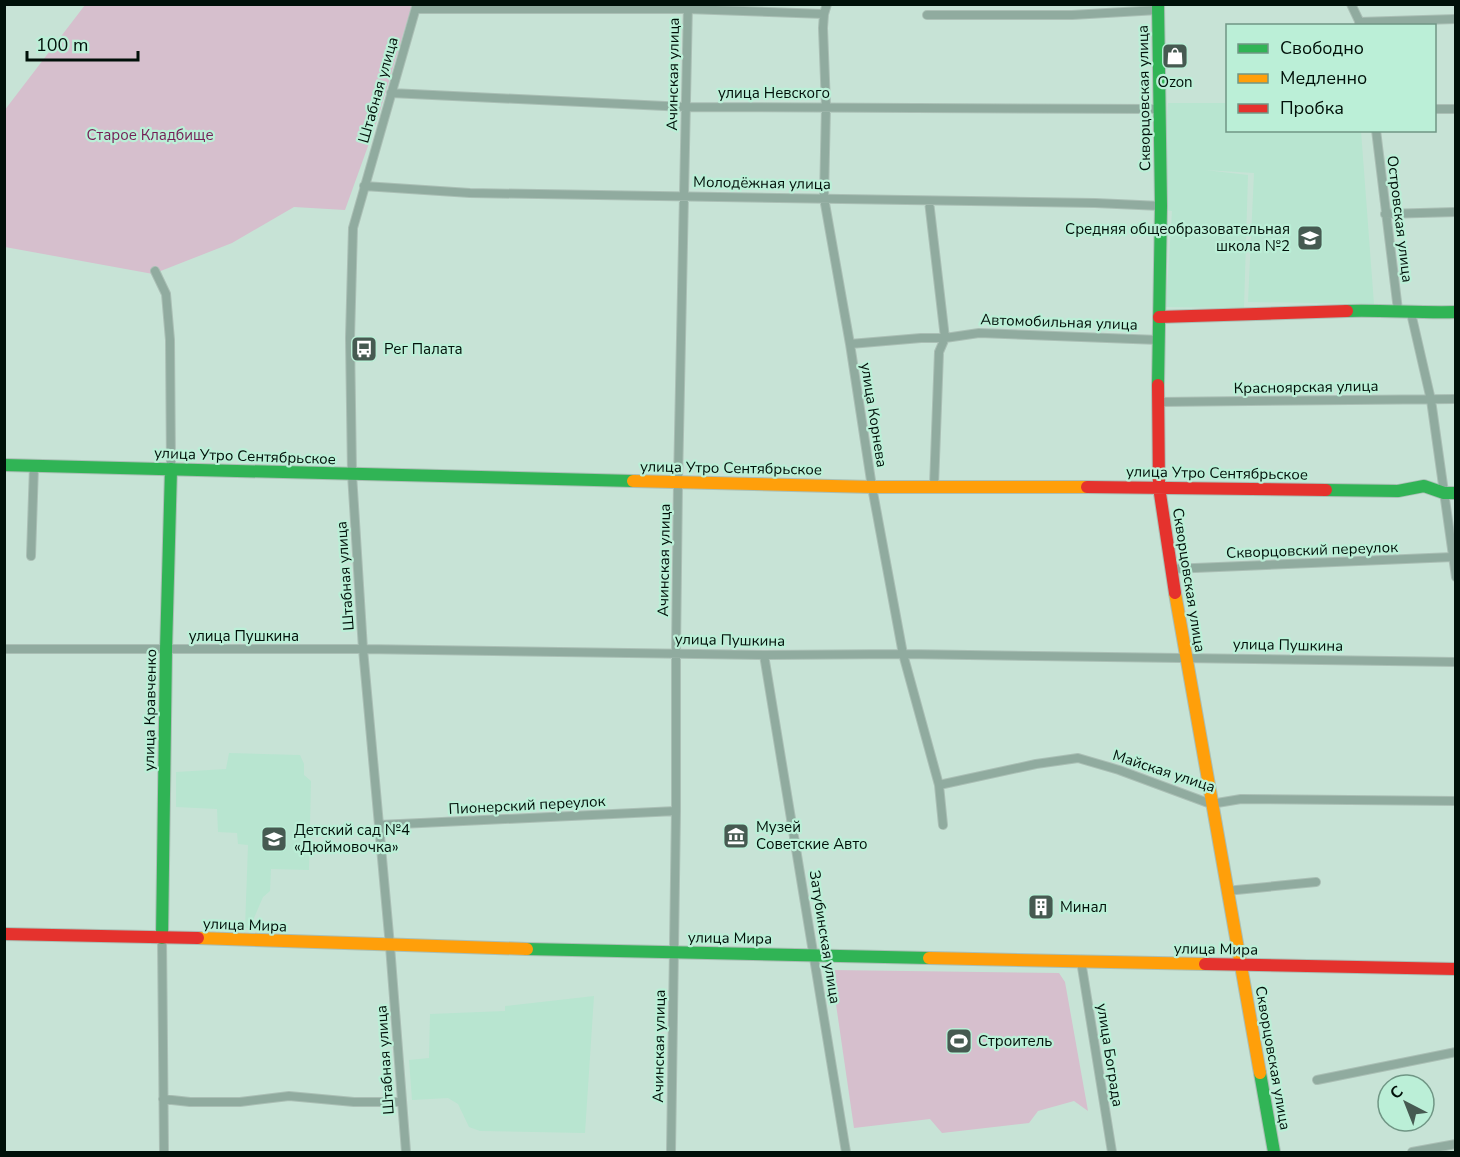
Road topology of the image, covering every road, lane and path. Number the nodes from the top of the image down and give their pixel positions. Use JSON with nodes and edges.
{"nodes":[{"id":1,"x":827,"y":4,"type":"edge"},
{"id":2,"x":1352,"y":4,"type":"edge"},
{"id":3,"x":417,"y":7,"type":"edge"},
{"id":4,"x":688,"y":7,"type":"edge"},
{"id":5,"x":1158,"y":7,"type":"edge"},
{"id":6,"x":824,"y":14,"type":"junction"},
{"id":7,"x":927,"y":15,"type":"dead end"},
{"id":8,"x":1455,"y":19,"type":"edge"},
{"id":9,"x":1360,"y":24,"type":"edge"},
{"id":10,"x":391,"y":93,"type":"junction"},
{"id":11,"x":826,"y":106,"type":"junction"},
{"id":12,"x":686,"y":107,"type":"junction"},
{"id":13,"x":1158,"y":109,"type":"junction"},
{"id":14,"x":1436,"y":109,"type":"edge"},
{"id":15,"x":1455,"y":109,"type":"edge"},
{"id":16,"x":1376,"y":132,"type":"edge"},
{"id":17,"x":364,"y":186,"type":"junction"},
{"id":18,"x":685,"y":195,"type":"junction"},
{"id":19,"x":824,"y":198,"type":"junction"},
{"id":20,"x":929,"y":201,"type":"junction"},
{"id":21,"x":1161,"y":207,"type":"junction"},
{"id":22,"x":1455,"y":212,"type":"edge"},
{"id":23,"x":1385,"y":214,"type":"junction"},
{"id":24,"x":155,"y":271,"type":"dead end"},
{"id":25,"x":1398,"y":310,"type":"junction"},
{"id":26,"x":1455,"y":312,"type":"edge"},
{"id":27,"x":1411,"y":313,"type":"junction"},
{"id":28,"x":1159,"y":316,"type":"junction"},
{"id":29,"x":945,"y":338,"type":"junction"},
{"id":30,"x":1159,"y":340,"type":"junction"},
{"id":31,"x":850,"y":344,"type":"junction"},
{"id":32,"x":1455,"y":399,"type":"edge"},
{"id":33,"x":1431,"y":400,"type":"junction"},
{"id":34,"x":1158,"y":402,"type":"junction"},
{"id":35,"x":4,"y":465,"type":"edge"},
{"id":36,"x":34,"y":466,"type":"junction"},
{"id":37,"x":171,"y":468,"type":"junction"},
{"id":38,"x":352,"y":474,"type":"junction"},
{"id":39,"x":678,"y":483,"type":"junction"},
{"id":40,"x":872,"y":486,"type":"junction"},
{"id":41,"x":934,"y":486,"type":"junction"},
{"id":42,"x":1159,"y":487,"type":"junction"},
{"id":43,"x":1450,"y":493,"type":"edge"},
{"id":44,"x":31,"y":556,"type":"dead end"},
{"id":45,"x":1453,"y":557,"type":"junction"},
{"id":46,"x":1172,"y":569,"type":"junction"},
{"id":47,"x":1455,"y":577,"type":"edge"},
{"id":48,"x":4,"y":649,"type":"edge"},
{"id":49,"x":363,"y":649,"type":"junction"},
{"id":50,"x":166,"y":650,"type":"junction"},
{"id":51,"x":676,"y":652,"type":"junction"},
{"id":52,"x":903,"y":654,"type":"junction"},
{"id":53,"x":764,"y":655,"type":"junction"},
{"id":54,"x":1185,"y":657,"type":"junction"},
{"id":55,"x":1455,"y":662,"type":"edge"},
{"id":56,"x":939,"y":785,"type":"junction"},
{"id":57,"x":1455,"y":801,"type":"edge"},
{"id":58,"x":1211,"y":804,"type":"junction"},
{"id":59,"x":676,"y":811,"type":"junction"},
{"id":60,"x":379,"y":825,"type":"junction"},
{"id":61,"x":943,"y":825,"type":"dead end"},
{"id":62,"x":1317,"y":882,"type":"dead end"},
{"id":63,"x":1226,"y":891,"type":"junction"},
{"id":64,"x":4,"y":934,"type":"edge"},
{"id":65,"x":162,"y":938,"type":"junction"},
{"id":66,"x":390,"y":946,"type":"junction"},
{"id":67,"x":673,"y":952,"type":"junction"},
{"id":68,"x":814,"y":956,"type":"junction"},
{"id":69,"x":1081,"y":961,"type":"junction"},
{"id":70,"x":1241,"y":964,"type":"junction"},
{"id":71,"x":1455,"y":969,"type":"edge"},
{"id":72,"x":1455,"y":1052,"type":"edge"},
{"id":73,"x":1317,"y":1080,"type":"dead end"},
{"id":74,"x":163,"y":1099,"type":"junction"},
{"id":75,"x":402,"y":1102,"type":"junction"},
{"id":76,"x":1455,"y":1144,"type":"edge"},
{"id":77,"x":164,"y":1152,"type":"edge"},
{"id":78,"x":406,"y":1152,"type":"edge"},
{"id":79,"x":671,"y":1152,"type":"edge"},
{"id":80,"x":846,"y":1152,"type":"edge"},
{"id":81,"x":1112,"y":1152,"type":"edge"},
{"id":82,"x":1274,"y":1152,"type":"edge"},
{"id":83,"x":1412,"y":1152,"type":"edge"}],
"edges":[{"from":1,"to":6,"type":"street","name":"улица Корнева"},
{"from":2,"to":9,"type":"street"},
{"from":3,"to":4,"type":"street"},
{"from":3,"to":10,"type":"street","name":"Штабная улица"},
{"from":4,"to":6,"type":"street"},
{"from":4,"to":12,"type":"street","name":"Ачинская улица"},
{"from":5,"to":7,"type":"street"},
{"from":5,"to":13,"type":"street","name":"Скворцовская улица"},
{"from":6,"to":11,"type":"street","name":"улица Корнева"},
{"from":8,"to":9,"type":"street"},
{"from":10,"to":12,"type":"street","name":"улица Невского"},
{"from":10,"to":17,"type":"street","name":"Штабная улица"},
{"from":11,"to":12,"type":"street","name":"улица Невского"},
{"from":11,"to":13,"type":"street","name":"улица Невского"},
{"from":11,"to":19,"type":"street","name":"улица Корнева"},
{"from":12,"to":18,"type":"street","name":"Ачинская улица"},
{"from":13,"to":21,"type":"street","name":"Скворцовская улица"},
{"from":14,"to":15,"type":"street"},
{"from":16,"to":23,"type":"street","name":"Островская улица"},
{"from":17,"to":18,"type":"street","name":"Молодёжная улица"},
{"from":17,"to":38,"type":"street","name":"Штабная улица"},
{"from":18,"to":19,"type":"street","name":"Молодёжная улица"},
{"from":18,"to":39,"type":"street","name":"Ачинская улица"},
{"from":19,"to":20,"type":"street","name":"Молодёжная улица"},
{"from":19,"to":31,"type":"street","name":"улица Корнева"},
{"from":20,"to":21,"type":"street","name":"Молодёжная улица"},
{"from":20,"to":29,"type":"street"},
{"from":21,"to":28,"type":"street","name":"Скворцовская улица"},
{"from":22,"to":23,"type":"street"},
{"from":23,"to":25,"type":"street","name":"Островская улица"},
{"from":24,"to":37,"type":"street","name":"улица Кравченко"},
{"from":25,"to":27,"type":"street","name":"Автомобильная улица"},
{"from":25,"to":28,"type":"street","name":"Автомобильная улица"},
{"from":26,"to":27,"type":"street","name":"Автомобильная улица"},
{"from":27,"to":33,"type":"street"},
{"from":28,"to":30,"type":"street","name":"Скворцовская улица"},
{"from":29,"to":30,"type":"street","name":"Автомобильная улица"},
{"from":29,"to":31,"type":"street","name":"Автомобильная улица"},
{"from":29,"to":41,"type":"street"},
{"from":30,"to":34,"type":"street","name":"Скворцовская улица"},
{"from":31,"to":40,"type":"street","name":"улица Корнева"},
{"from":32,"to":33,"type":"street","name":"Красноярская улица"},
{"from":33,"to":34,"type":"street","name":"Красноярская улица"},
{"from":33,"to":43,"type":"street"},
{"from":34,"to":42,"type":"street","name":"Скворцовская улица"},
{"from":35,"to":36,"type":"street","name":"улица Утро Сентябрьское"},
{"from":36,"to":37,"type":"street","name":"улица Утро Сентябрьское"},
{"from":36,"to":44,"type":"street"},
{"from":37,"to":38,"type":"street","name":"улица Утро Сентябрьское"},
{"from":37,"to":50,"type":"street","name":"улица Кравченко"},
{"from":38,"to":39,"type":"street","name":"улица Утро Сентябрьское"},
{"from":38,"to":49,"type":"street","name":"Штабная улица"},
{"from":39,"to":40,"type":"street","name":"улица Утро Сентябрьское"},
{"from":39,"to":51,"type":"street","name":"Ачинская улица"},
{"from":40,"to":41,"type":"street","name":"улица Утро Сентябрьское"},
{"from":40,"to":52,"type":"street","name":"улица Корнева"},
{"from":41,"to":42,"type":"street","name":"улица Утро Сентябрьское"},
{"from":42,"to":43,"type":"street","name":"улица Утро Сентябрьское"},
{"from":42,"to":46,"type":"street","name":"Скворцовская улица"},
{"from":43,"to":45,"type":"street"},
{"from":45,"to":46,"type":"street","name":"Скворцовский переулок"},
{"from":45,"to":47,"type":"street"},
{"from":46,"to":54,"type":"street","name":"Скворцовская улица"},
{"from":48,"to":50,"type":"street","name":"улица Пушкина"},
{"from":49,"to":50,"type":"street","name":"улица Пушкина"},
{"from":49,"to":51,"type":"street","name":"улица Пушкина"},
{"from":49,"to":60,"type":"street","name":"Штабная улица"},
{"from":50,"to":65,"type":"street","name":"улица Кравченко"},
{"from":51,"to":53,"type":"street","name":"улица Пушкина"},
{"from":51,"to":59,"type":"street","name":"Ачинская улица"},
{"from":52,"to":53,"type":"street","name":"улица Пушкина"},
{"from":52,"to":54,"type":"street","name":"улица Пушкина"},
{"from":52,"to":56,"type":"street","name":"улица Корнева"},
{"from":53,"to":68,"type":"street","name":"Затубинская улица"},
{"from":54,"to":55,"type":"street","name":"улица Пушкина"},
{"from":54,"to":58,"type":"street","name":"Скворцовская улица"},
{"from":56,"to":58,"type":"street","name":"Майская улица"},
{"from":56,"to":61,"type":"street","name":"улица Корнева"},
{"from":57,"to":58,"type":"street","name":"Майская улица"},
{"from":58,"to":63,"type":"street","name":"Скворцовская улица"},
{"from":59,"to":60,"type":"street","name":"Пионерский переулок"},
{"from":59,"to":67,"type":"street","name":"Ачинская улица"},
{"from":60,"to":66,"type":"street","name":"Штабная улица"},
{"from":62,"to":63,"type":"street"},
{"from":63,"to":70,"type":"street","name":"Скворцовская улица"},
{"from":64,"to":65,"type":"street","name":"улица Мира"},
{"from":65,"to":66,"type":"street","name":"улица Мира"},
{"from":65,"to":74,"type":"street","name":"улица Кравченко"},
{"from":66,"to":67,"type":"street","name":"улица Мира"},
{"from":66,"to":75,"type":"street","name":"Штабная улица"},
{"from":67,"to":68,"type":"street","name":"улица Мира"},
{"from":67,"to":79,"type":"street","name":"Ачинская улица"},
{"from":68,"to":69,"type":"street","name":"улица Мира"},
{"from":68,"to":80,"type":"street","name":"Затубинская улица"},
{"from":69,"to":70,"type":"street","name":"улица Мира"},
{"from":69,"to":81,"type":"street","name":"улица Бограда"},
{"from":70,"to":71,"type":"street","name":"улица Мира"},
{"from":70,"to":82,"type":"street","name":"Скворцовская улица"},
{"from":72,"to":73,"type":"street"},
{"from":74,"to":75,"type":"street"},
{"from":74,"to":77,"type":"street","name":"улица Кравченко"},
{"from":75,"to":78,"type":"street","name":"Штабная улица"},
{"from":76,"to":83,"type":"street"}]}
